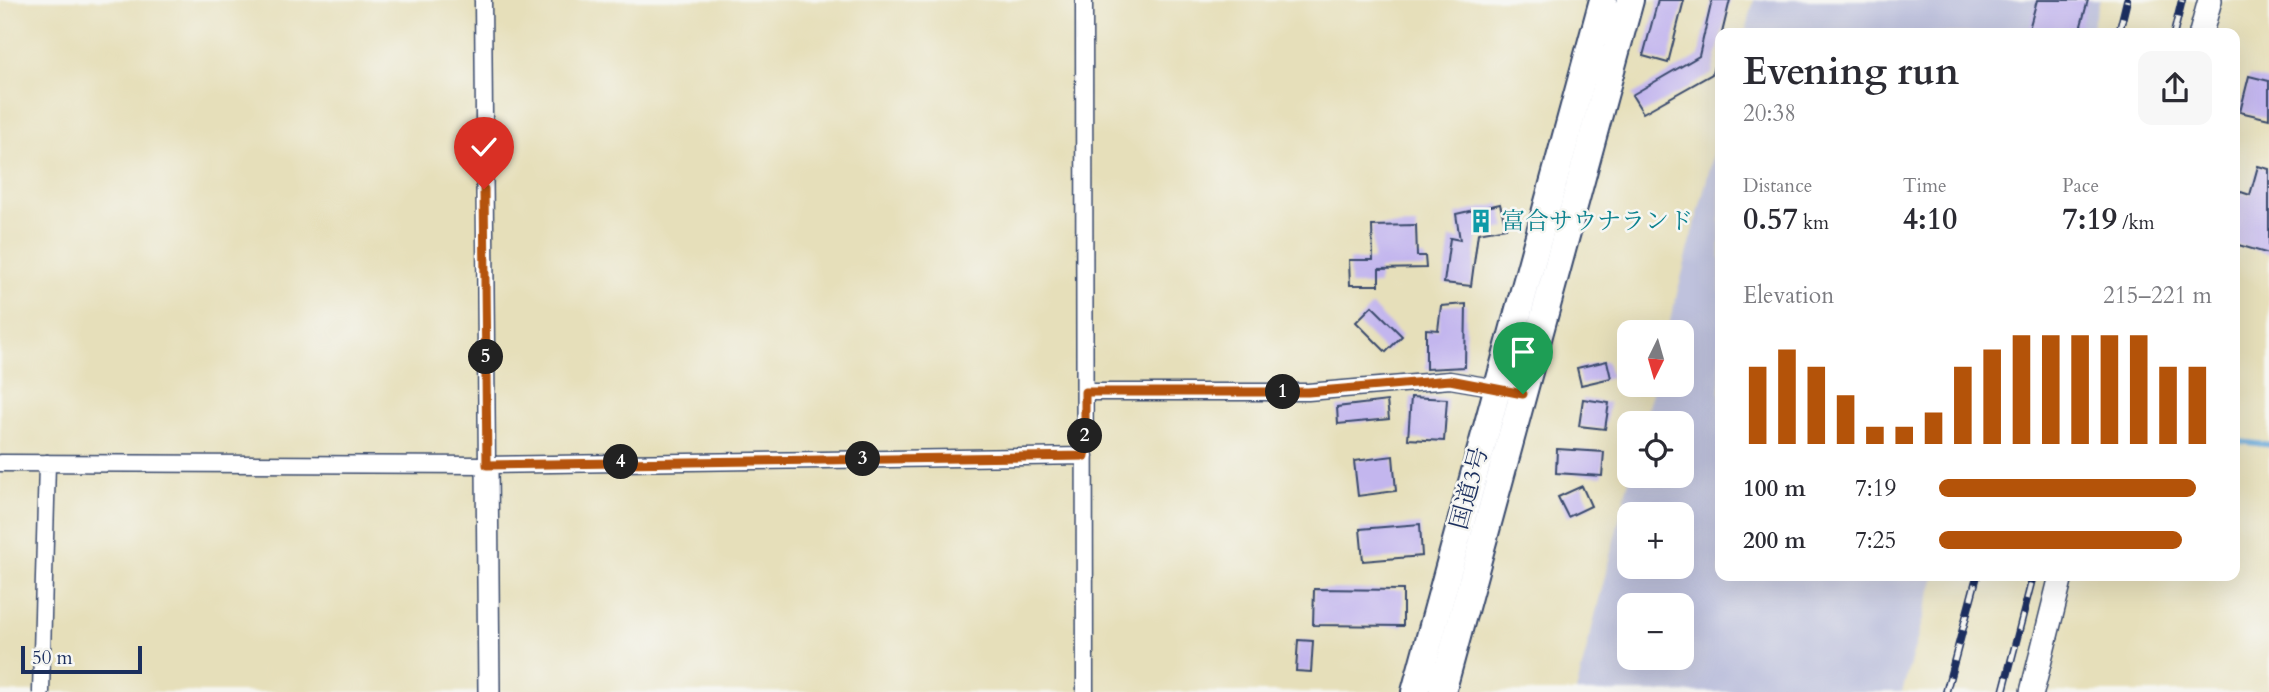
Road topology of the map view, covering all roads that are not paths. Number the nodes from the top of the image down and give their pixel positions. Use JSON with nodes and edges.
{"nodes":[{"id":1,"x":483,"y":0,"type":"edge"},
{"id":2,"x":1084,"y":0,"type":"edge"},
{"id":3,"x":1603,"y":0,"type":"edge"},
{"id":4,"x":1630,"y":0,"type":"edge"},
{"id":5,"x":2210,"y":0,"type":"edge"},
{"id":6,"x":2202,"y":28,"type":"edge"},
{"id":7,"x":1496,"y":387,"type":"junction"},
{"id":8,"x":1085,"y":392,"type":"junction"},
{"id":9,"x":1523,"y":394,"type":"junction"},
{"id":10,"x":1085,"y":456,"type":"junction"},
{"id":11,"x":0,"y":463,"type":"edge"},
{"id":12,"x":47,"y":463,"type":"junction"},
{"id":13,"x":487,"y":465,"type":"junction"},
{"id":14,"x":2060,"y":581,"type":"edge"},
{"id":15,"x":41,"y":692,"type":"edge"},
{"id":16,"x":489,"y":692,"type":"edge"},
{"id":17,"x":1085,"y":692,"type":"edge"},
{"id":18,"x":1415,"y":692,"type":"edge"},
{"id":19,"x":1442,"y":692,"type":"edge"},
{"id":20,"x":2032,"y":692,"type":"edge"}],
"edges":[{"from":1,"to":13,"type":"street"},
{"from":2,"to":8,"type":"street"},
{"from":3,"to":7,"type":"highway","name":"国道3号"},
{"from":4,"to":9,"type":"highway","name":"国道3号"},
{"from":5,"to":6,"type":"main road"},
{"from":7,"to":8,"type":"street"},
{"from":7,"to":9,"type":"street"},
{"from":7,"to":18,"type":"highway","name":"国道3号"},
{"from":8,"to":10,"type":"street"},
{"from":9,"to":19,"type":"highway","name":"国道3号"},
{"from":10,"to":13,"type":"street"},
{"from":10,"to":17,"type":"street"},
{"from":11,"to":12,"type":"street"},
{"from":12,"to":13,"type":"street"},
{"from":12,"to":15,"type":"street"},
{"from":13,"to":16,"type":"street"},
{"from":14,"to":20,"type":"main road"}]}
